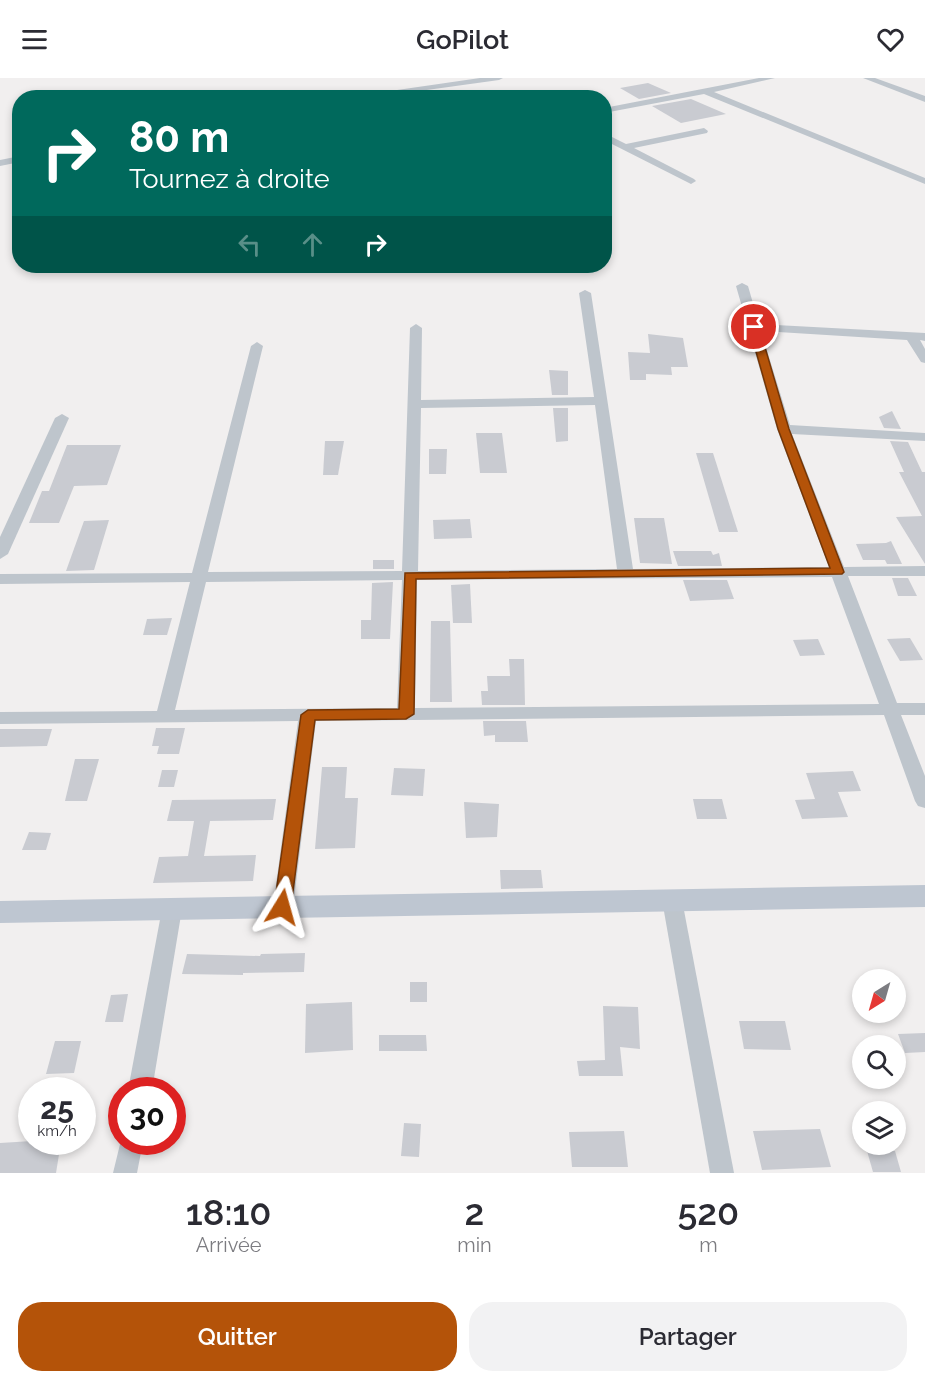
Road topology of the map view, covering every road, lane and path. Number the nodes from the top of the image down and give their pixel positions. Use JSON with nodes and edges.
{"nodes":[{"id":1,"x":500,"y":78,"type":"edge"},
{"id":2,"x":771,"y":78,"type":"edge"},
{"id":3,"x":867,"y":78,"type":"edge"},
{"id":4,"x":408,"y":90,"type":"edge"},
{"id":5,"x":705,"y":91,"type":"junction"},
{"id":6,"x":925,"y":99,"type":"edge"},
{"id":7,"x":612,"y":109,"type":"edge"},
{"id":8,"x":705,"y":131,"type":"dead end"},
{"id":9,"x":612,"y":140,"type":"edge"},
{"id":10,"x":624,"y":147,"type":"junction"},
{"id":11,"x":691,"y":181,"type":"dead end"},
{"id":12,"x":925,"y":181,"type":"edge"},
{"id":13,"x":742,"y":286,"type":"dead end"},
{"id":14,"x":585,"y":293,"type":"dead end"},
{"id":15,"x":754,"y":327,"type":"junction"},
{"id":16,"x":416,"y":328,"type":"dead end"},
{"id":17,"x":912,"y":337,"type":"junction"},
{"id":18,"x":925,"y":338,"type":"edge"},
{"id":19,"x":257,"y":346,"type":"dead end"},
{"id":20,"x":925,"y":359,"type":"edge"},
{"id":21,"x":601,"y":401,"type":"junction"},
{"id":22,"x":414,"y":404,"type":"junction"},
{"id":23,"x":62,"y":418,"type":"dead end"},
{"id":24,"x":784,"y":429,"type":"junction"},
{"id":25,"x":925,"y":437,"type":"edge"},
{"id":26,"x":0,"y":554,"type":"edge"},
{"id":27,"x":925,"y":571,"type":"edge"},
{"id":28,"x":838,"y":572,"type":"junction"},
{"id":29,"x":626,"y":574,"type":"junction"},
{"id":30,"x":410,"y":576,"type":"junction"},
{"id":31,"x":198,"y":577,"type":"junction"},
{"id":32,"x":0,"y":579,"type":"edge"},
{"id":33,"x":890,"y":709,"type":"junction"},
{"id":34,"x":925,"y":709,"type":"edge"},
{"id":35,"x":406,"y":714,"type":"junction"},
{"id":36,"x":308,"y":715,"type":"junction"},
{"id":37,"x":164,"y":717,"type":"junction"},
{"id":38,"x":0,"y":718,"type":"edge"},
{"id":39,"x":925,"y":801,"type":"edge"},
{"id":40,"x":925,"y":896,"type":"edge"},
{"id":41,"x":672,"y":900,"type":"junction"},
{"id":42,"x":282,"y":907,"type":"junction"},
{"id":43,"x":172,"y":909,"type":"junction"},
{"id":44,"x":0,"y":912,"type":"edge"},
{"id":45,"x":142,"y":1077,"type":"edge"},
{"id":46,"x":128,"y":1155,"type":"edge"},
{"id":47,"x":125,"y":1173,"type":"edge"},
{"id":48,"x":722,"y":1173,"type":"edge"}],
"edges":[{"from":1,"to":4,"type":"street"},
{"from":2,"to":5,"type":"street"},
{"from":3,"to":6,"type":"street"},
{"from":5,"to":7,"type":"street"},
{"from":5,"to":12,"type":"street"},
{"from":8,"to":10,"type":"street"},
{"from":9,"to":10,"type":"street"},
{"from":10,"to":11,"type":"street"},
{"from":13,"to":15,"type":"street"},
{"from":14,"to":21,"type":"street"},
{"from":15,"to":17,"type":"street"},
{"from":15,"to":24,"type":"street"},
{"from":16,"to":22,"type":"street"},
{"from":17,"to":18,"type":"street"},
{"from":17,"to":20,"type":"street"},
{"from":19,"to":31,"type":"street"},
{"from":21,"to":22,"type":"street"},
{"from":21,"to":29,"type":"street"},
{"from":22,"to":30,"type":"street"},
{"from":23,"to":26,"type":"street"},
{"from":24,"to":25,"type":"street"},
{"from":24,"to":28,"type":"street"},
{"from":27,"to":28,"type":"street"},
{"from":28,"to":29,"type":"street"},
{"from":28,"to":33,"type":"street"},
{"from":29,"to":30,"type":"street"},
{"from":30,"to":31,"type":"street"},
{"from":30,"to":35,"type":"street"},
{"from":31,"to":32,"type":"street"},
{"from":31,"to":37,"type":"street"},
{"from":33,"to":34,"type":"street"},
{"from":33,"to":35,"type":"street"},
{"from":33,"to":39,"type":"street"},
{"from":35,"to":36,"type":"street"},
{"from":36,"to":37,"type":"street"},
{"from":36,"to":42,"type":"street"},
{"from":37,"to":38,"type":"street"},
{"from":40,"to":41,"type":"main road"},
{"from":41,"to":42,"type":"main road"},
{"from":41,"to":48,"type":"street"},
{"from":42,"to":43,"type":"main road"},
{"from":43,"to":44,"type":"main road"},
{"from":43,"to":45,"type":"street"},
{"from":46,"to":47,"type":"street"}]}
